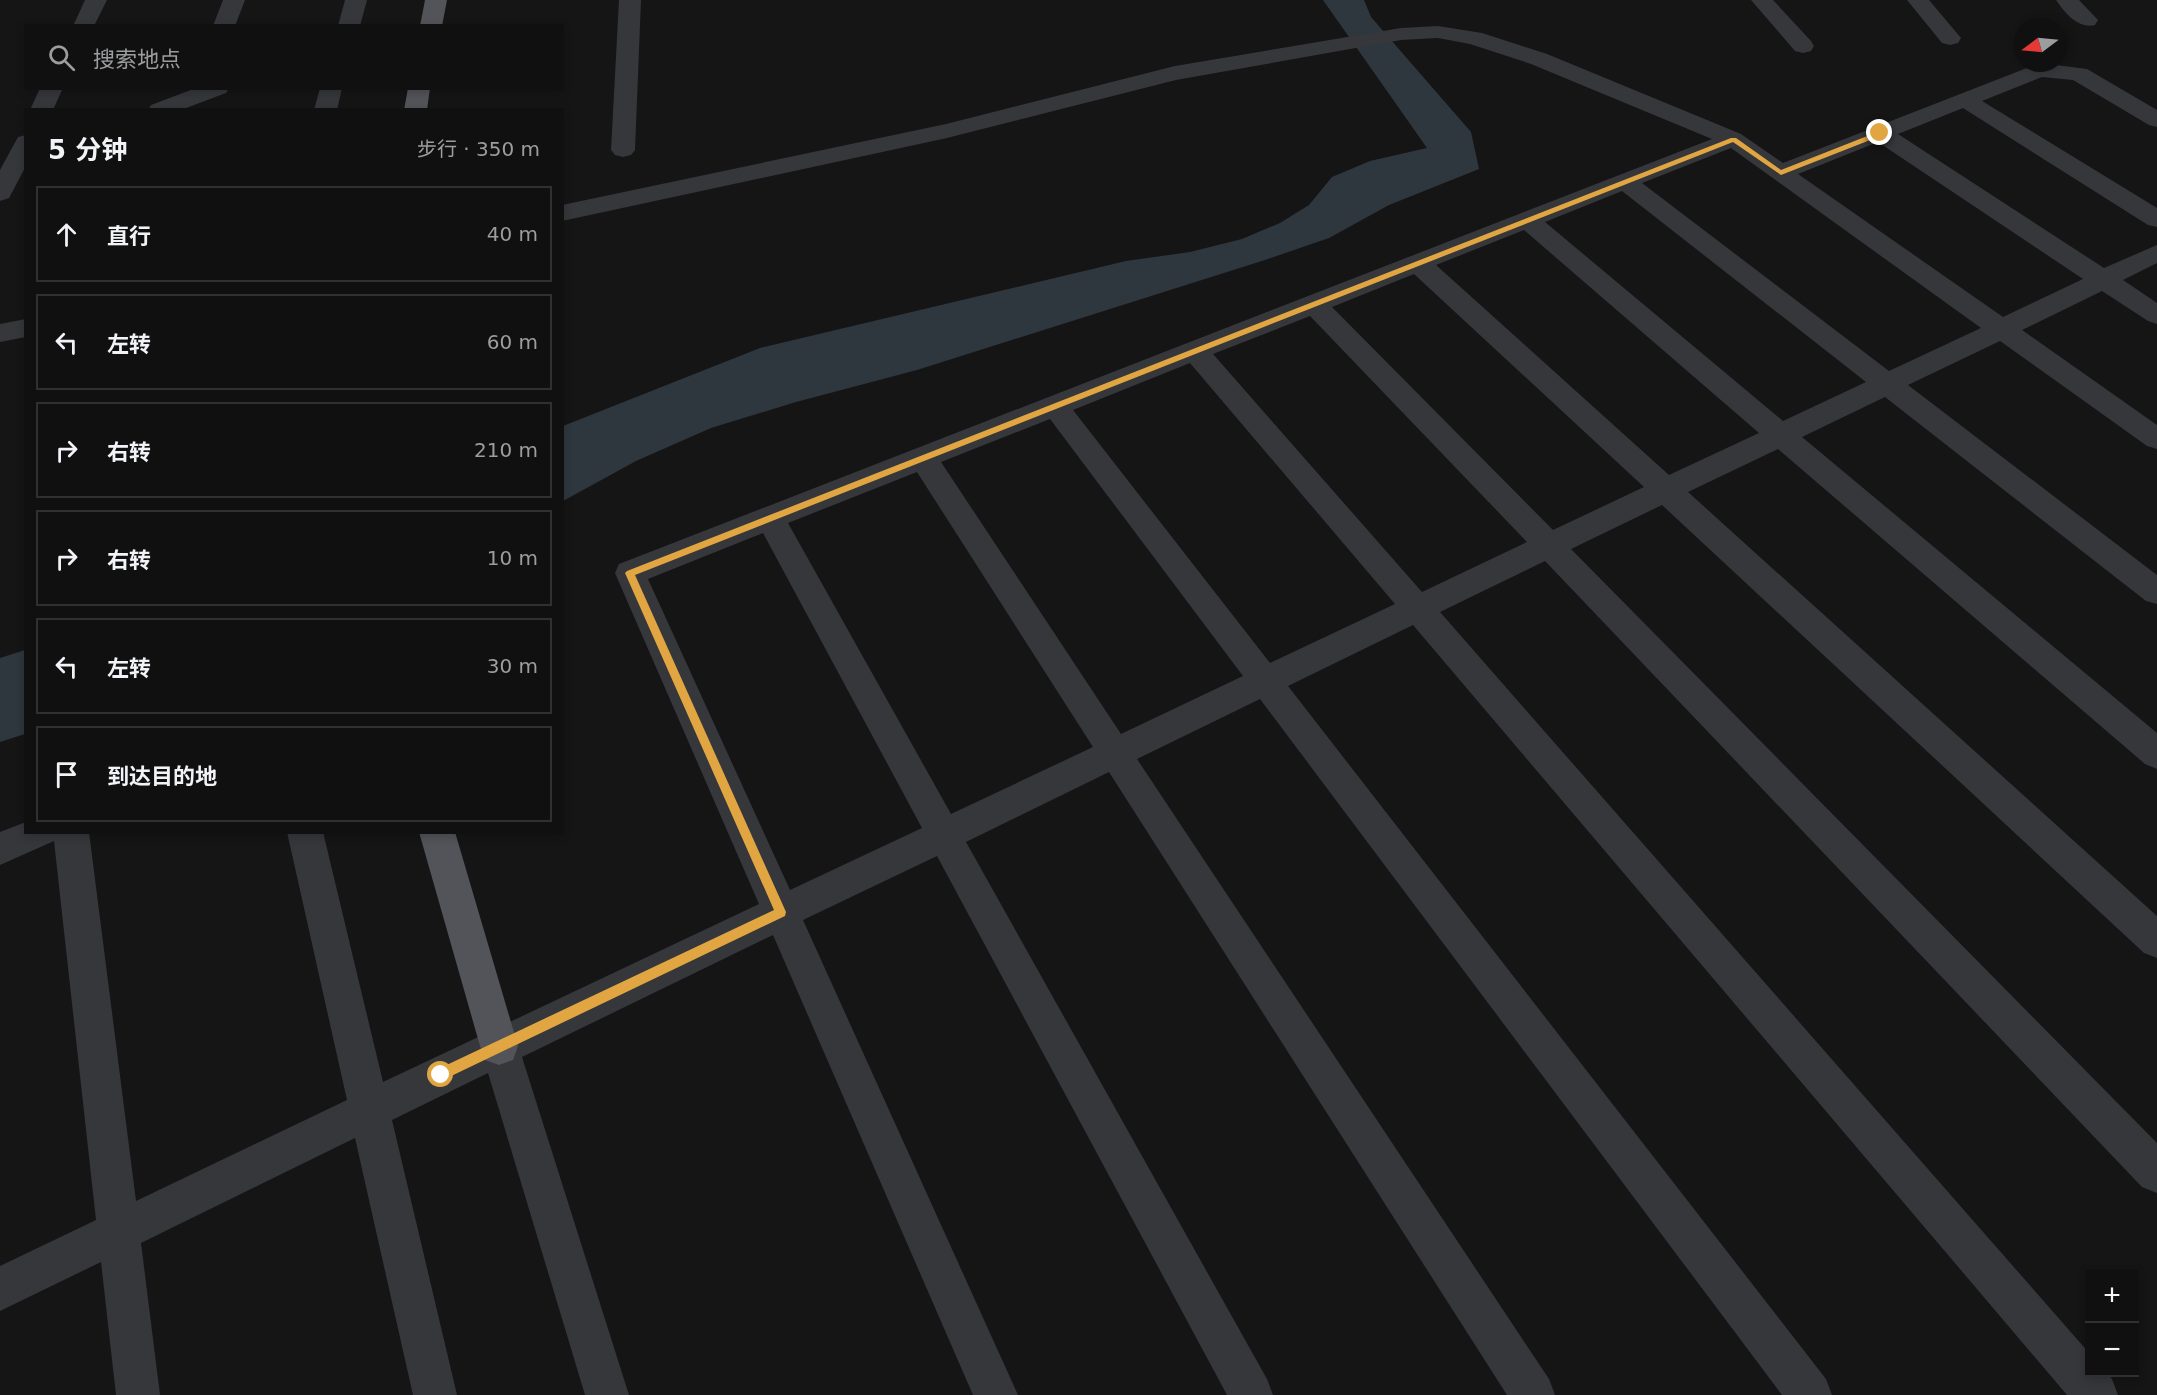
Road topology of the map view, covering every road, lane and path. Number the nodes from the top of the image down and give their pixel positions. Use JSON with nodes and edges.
{"nodes":[{"id":1,"x":96,"y":0,"type":"edge"},
{"id":2,"x":234,"y":0,"type":"edge"},
{"id":3,"x":356,"y":0,"type":"edge"},
{"id":4,"x":436,"y":0,"type":"edge"},
{"id":5,"x":630,"y":0,"type":"edge"},
{"id":6,"x":1762,"y":0,"type":"edge"},
{"id":7,"x":1918,"y":0,"type":"edge"},
{"id":8,"x":2067,"y":0,"type":"edge"},
{"id":9,"x":2087,"y":20,"type":"dead end"},
{"id":10,"x":84,"y":24,"type":"edge"},
{"id":11,"x":225,"y":24,"type":"edge"},
{"id":12,"x":350,"y":24,"type":"edge"},
{"id":13,"x":431,"y":24,"type":"edge"},
{"id":14,"x":1950,"y":38,"type":"dead end"},
{"id":15,"x":1803,"y":46,"type":"dead end"},
{"id":16,"x":51,"y":90,"type":"edge"},
{"id":17,"x":330,"y":90,"type":"edge"},
{"id":18,"x":419,"y":90,"type":"edge"},
{"id":19,"x":202,"y":96,"type":"edge"},
{"id":20,"x":1965,"y":100,"type":"junction"},
{"id":21,"x":42,"y":108,"type":"edge"},
{"id":22,"x":165,"y":108,"type":"edge"},
{"id":23,"x":326,"y":108,"type":"edge"},
{"id":24,"x":415,"y":108,"type":"edge"},
{"id":25,"x":2157,"y":120,"type":"edge"},
{"id":26,"x":20,"y":132,"type":"edge"},
{"id":27,"x":1880,"y":133,"type":"junction"},
{"id":28,"x":1733,"y":139,"type":"junction"},
{"id":29,"x":622,"y":150,"type":"dead end"},
{"id":30,"x":1781,"y":172,"type":"junction"},
{"id":31,"x":1625,"y":182,"type":"junction"},
{"id":32,"x":0,"y":193,"type":"edge"},
{"id":33,"x":564,"y":213,"type":"edge"},
{"id":34,"x":2157,"y":219,"type":"edge"},
{"id":35,"x":1527,"y":220,"type":"junction"},
{"id":36,"x":2157,"y":253,"type":"edge"},
{"id":37,"x":1418,"y":263,"type":"junction"},
{"id":38,"x":2103,"y":279,"type":"junction"},
{"id":39,"x":1314,"y":304,"type":"junction"},
{"id":40,"x":2157,"y":315,"type":"edge"},
{"id":41,"x":24,"y":328,"type":"edge"},
{"id":42,"x":2002,"y":329,"type":"junction"},
{"id":43,"x":0,"y":333,"type":"edge"},
{"id":44,"x":1195,"y":351,"type":"junction"},
{"id":45,"x":1887,"y":384,"type":"junction"},
{"id":46,"x":1055,"y":406,"type":"junction"},
{"id":47,"x":1780,"y":435,"type":"junction"},
{"id":48,"x":2157,"y":439,"type":"edge"},
{"id":49,"x":923,"y":458,"type":"junction"},
{"id":50,"x":1666,"y":490,"type":"junction"},
{"id":51,"x":770,"y":518,"type":"junction"},
{"id":52,"x":1549,"y":546,"type":"junction"},
{"id":53,"x":2157,"y":592,"type":"edge"},
{"id":54,"x":1417,"y":609,"type":"junction"},
{"id":55,"x":1266,"y":681,"type":"junction"},
{"id":56,"x":1115,"y":753,"type":"junction"},
{"id":57,"x":2157,"y":754,"type":"edge"},
{"id":58,"x":36,"y":834,"type":"edge"},
{"id":59,"x":71,"y":834,"type":"edge"},
{"id":60,"x":305,"y":834,"type":"edge"},
{"id":61,"x":438,"y":834,"type":"edge"},
{"id":62,"x":944,"y":834,"type":"junction"},
{"id":63,"x":0,"y":849,"type":"edge"},
{"id":64,"x":781,"y":912,"type":"junction"},
{"id":65,"x":2157,"y":940,"type":"edge"},
{"id":66,"x":499,"y":1047,"type":"junction"},
{"id":67,"x":369,"y":1110,"type":"junction"},
{"id":68,"x":2157,"y":1172,"type":"edge"},
{"id":69,"x":118,"y":1231,"type":"junction"},
{"id":70,"x":0,"y":1289,"type":"edge"},
{"id":71,"x":138,"y":1395,"type":"edge"},
{"id":72,"x":435,"y":1395,"type":"edge"},
{"id":73,"x":607,"y":1395,"type":"edge"},
{"id":74,"x":996,"y":1395,"type":"edge"},
{"id":75,"x":1251,"y":1395,"type":"edge"},
{"id":76,"x":1533,"y":1395,"type":"edge"},
{"id":77,"x":1810,"y":1395,"type":"edge"},
{"id":78,"x":2096,"y":1395,"type":"edge"}],
"edges":[{"from":1,"to":10,"type":"street"},
{"from":2,"to":11,"type":"street"},
{"from":3,"to":12,"type":"street"},
{"from":4,"to":13,"type":"main road"},
{"from":5,"to":29,"type":"street"},
{"from":6,"to":15,"type":"street"},
{"from":7,"to":14,"type":"street"},
{"from":8,"to":9,"type":"street"},
{"from":16,"to":21,"type":"street"},
{"from":17,"to":23,"type":"street"},
{"from":18,"to":24,"type":"main road"},
{"from":19,"to":22,"type":"street"},
{"from":20,"to":25,"type":"street"},
{"from":20,"to":27,"type":"street"},
{"from":20,"to":34,"type":"street"},
{"from":26,"to":32,"type":"street"},
{"from":27,"to":30,"type":"street"},
{"from":27,"to":38,"type":"street"},
{"from":28,"to":30,"type":"street"},
{"from":28,"to":31,"type":"street"},
{"from":28,"to":33,"type":"street"},
{"from":30,"to":42,"type":"street"},
{"from":31,"to":35,"type":"street"},
{"from":31,"to":45,"type":"street"},
{"from":35,"to":37,"type":"street"},
{"from":35,"to":47,"type":"street"},
{"from":36,"to":38,"type":"street"},
{"from":37,"to":39,"type":"street"},
{"from":37,"to":50,"type":"street"},
{"from":38,"to":40,"type":"street"},
{"from":38,"to":42,"type":"street"},
{"from":39,"to":44,"type":"street"},
{"from":39,"to":52,"type":"street"},
{"from":41,"to":43,"type":"street"},
{"from":42,"to":45,"type":"street"},
{"from":42,"to":48,"type":"street"},
{"from":44,"to":46,"type":"street"},
{"from":44,"to":54,"type":"street"},
{"from":45,"to":47,"type":"street"},
{"from":45,"to":53,"type":"street"},
{"from":46,"to":49,"type":"street"},
{"from":46,"to":55,"type":"street"},
{"from":47,"to":50,"type":"street"},
{"from":47,"to":57,"type":"street"},
{"from":49,"to":51,"type":"street"},
{"from":49,"to":56,"type":"street"},
{"from":50,"to":52,"type":"street"},
{"from":50,"to":65,"type":"street"},
{"from":51,"to":62,"type":"street"},
{"from":51,"to":64,"type":"street"},
{"from":52,"to":54,"type":"street"},
{"from":52,"to":68,"type":"street"},
{"from":54,"to":55,"type":"street"},
{"from":54,"to":78,"type":"street"},
{"from":55,"to":56,"type":"street"},
{"from":55,"to":77,"type":"street"},
{"from":56,"to":62,"type":"street"},
{"from":56,"to":76,"type":"street"},
{"from":58,"to":63,"type":"street"},
{"from":59,"to":69,"type":"street"},
{"from":60,"to":67,"type":"street"},
{"from":61,"to":66,"type":"main road"},
{"from":62,"to":64,"type":"street"},
{"from":62,"to":75,"type":"street"},
{"from":64,"to":66,"type":"street"},
{"from":64,"to":74,"type":"street"},
{"from":66,"to":67,"type":"street"},
{"from":66,"to":73,"type":"street"},
{"from":67,"to":69,"type":"street"},
{"from":67,"to":72,"type":"street"},
{"from":69,"to":70,"type":"street"},
{"from":69,"to":71,"type":"street"}]}
